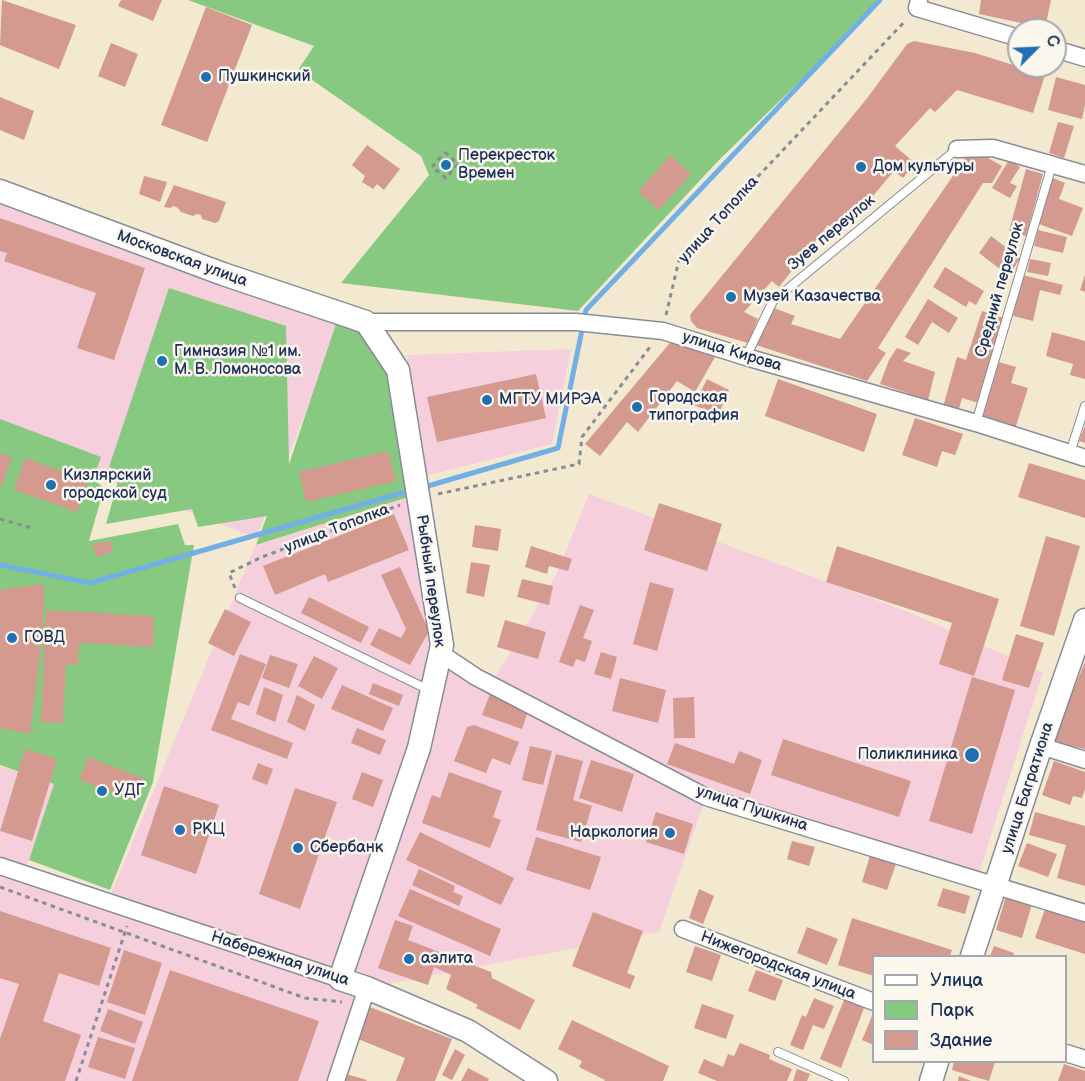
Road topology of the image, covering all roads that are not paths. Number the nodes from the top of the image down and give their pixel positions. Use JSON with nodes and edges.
{"nodes":[{"id":1,"x":918,"y":4,"type":"edge"},
{"id":2,"x":1007,"y":34,"type":"edge"},
{"id":3,"x":1067,"y":53,"type":"edge"},
{"id":4,"x":1085,"y":58,"type":"edge"},
{"id":5,"x":957,"y":149,"type":"joint"},
{"id":6,"x":1052,"y":165,"type":"junction"},
{"id":7,"x":1085,"y":174,"type":"edge"},
{"id":8,"x":0,"y":191,"type":"edge"},
{"id":9,"x":366,"y":322,"type":"junction"},
{"id":10,"x":746,"y":357,"type":"junction"},
{"id":11,"x":1085,"y":406,"type":"edge"},
{"id":12,"x":976,"y":423,"type":"junction"},
{"id":13,"x":1077,"y":456,"type":"edge"},
{"id":14,"x":240,"y":598,"type":"road end"},
{"id":15,"x":1085,"y":620,"type":"edge"},
{"id":16,"x":440,"y":652,"type":"junction"},
{"id":17,"x":433,"y":692,"type":"junction"},
{"id":18,"x":1041,"y":746,"type":"junction"},
{"id":19,"x":1085,"y":760,"type":"edge"},
{"id":20,"x":0,"y":866,"type":"edge"},
{"id":21,"x":997,"y":885,"type":"junction"},
{"id":22,"x":1085,"y":913,"type":"edge"},
{"id":23,"x":683,"y":929,"type":"dead end"},
{"id":24,"x":973,"y":955,"type":"edge"},
{"id":25,"x":340,"y":979,"type":"junction"},
{"id":26,"x":367,"y":988,"type":"junction"},
{"id":27,"x":872,"y":1002,"type":"edge"},
{"id":28,"x":778,"y":1052,"type":"dead end"},
{"id":29,"x":1067,"y":1054,"type":"edge"},
{"id":30,"x":1085,"y":1059,"type":"edge"},
{"id":31,"x":937,"y":1063,"type":"edge"},
{"id":32,"x":336,"y":1081,"type":"edge"},
{"id":33,"x":546,"y":1081,"type":"edge"},
{"id":34,"x":844,"y":1081,"type":"edge"},
{"id":35,"x":931,"y":1081,"type":"edge"}],
"edges":[{"from":1,"to":2,"type":"street"},
{"from":3,"to":4,"type":"street"},
{"from":5,"to":6,"type":"street"},
{"from":5,"to":10,"type":"lane","name":"Зуев переулок"},
{"from":6,"to":7,"type":"street"},
{"from":6,"to":12,"type":"lane","name":"Средний переулок"},
{"from":8,"to":9,"type":"street","name":"Московская улица"},
{"from":9,"to":10,"type":"street","name":"улица Кирова"},
{"from":9,"to":16,"type":"street","name":"Рыбный переулок"},
{"from":10,"to":12,"type":"street","name":"улица Кирова"},
{"from":11,"to":13,"type":"lane"},
{"from":12,"to":13,"type":"street","name":"улица Кирова"},
{"from":14,"to":17,"type":"lane"},
{"from":15,"to":18,"type":"street","name":"улица Багратиона"},
{"from":16,"to":17,"type":"street","name":"Рыбный переулок"},
{"from":16,"to":21,"type":"street","name":"улица Пушкина"},
{"from":17,"to":25,"type":"street","name":"Рыбный переулок"},
{"from":18,"to":19,"type":"street"},
{"from":18,"to":21,"type":"street","name":"улица Багратиона"},
{"from":20,"to":25,"type":"street","name":"Набережная улица"},
{"from":21,"to":22,"type":"street","name":"улица Пушкина"},
{"from":21,"to":24,"type":"street","name":"улица Багратиона"},
{"from":23,"to":27,"type":"street","name":"Нижегородская улица"},
{"from":25,"to":26,"type":"street","name":"Набережная улица"},
{"from":26,"to":32,"type":"street"},
{"from":26,"to":33,"type":"street","name":"Набережная улица"},
{"from":28,"to":34,"type":"lane"},
{"from":29,"to":30,"type":"street"},
{"from":31,"to":35,"type":"street"}]}
